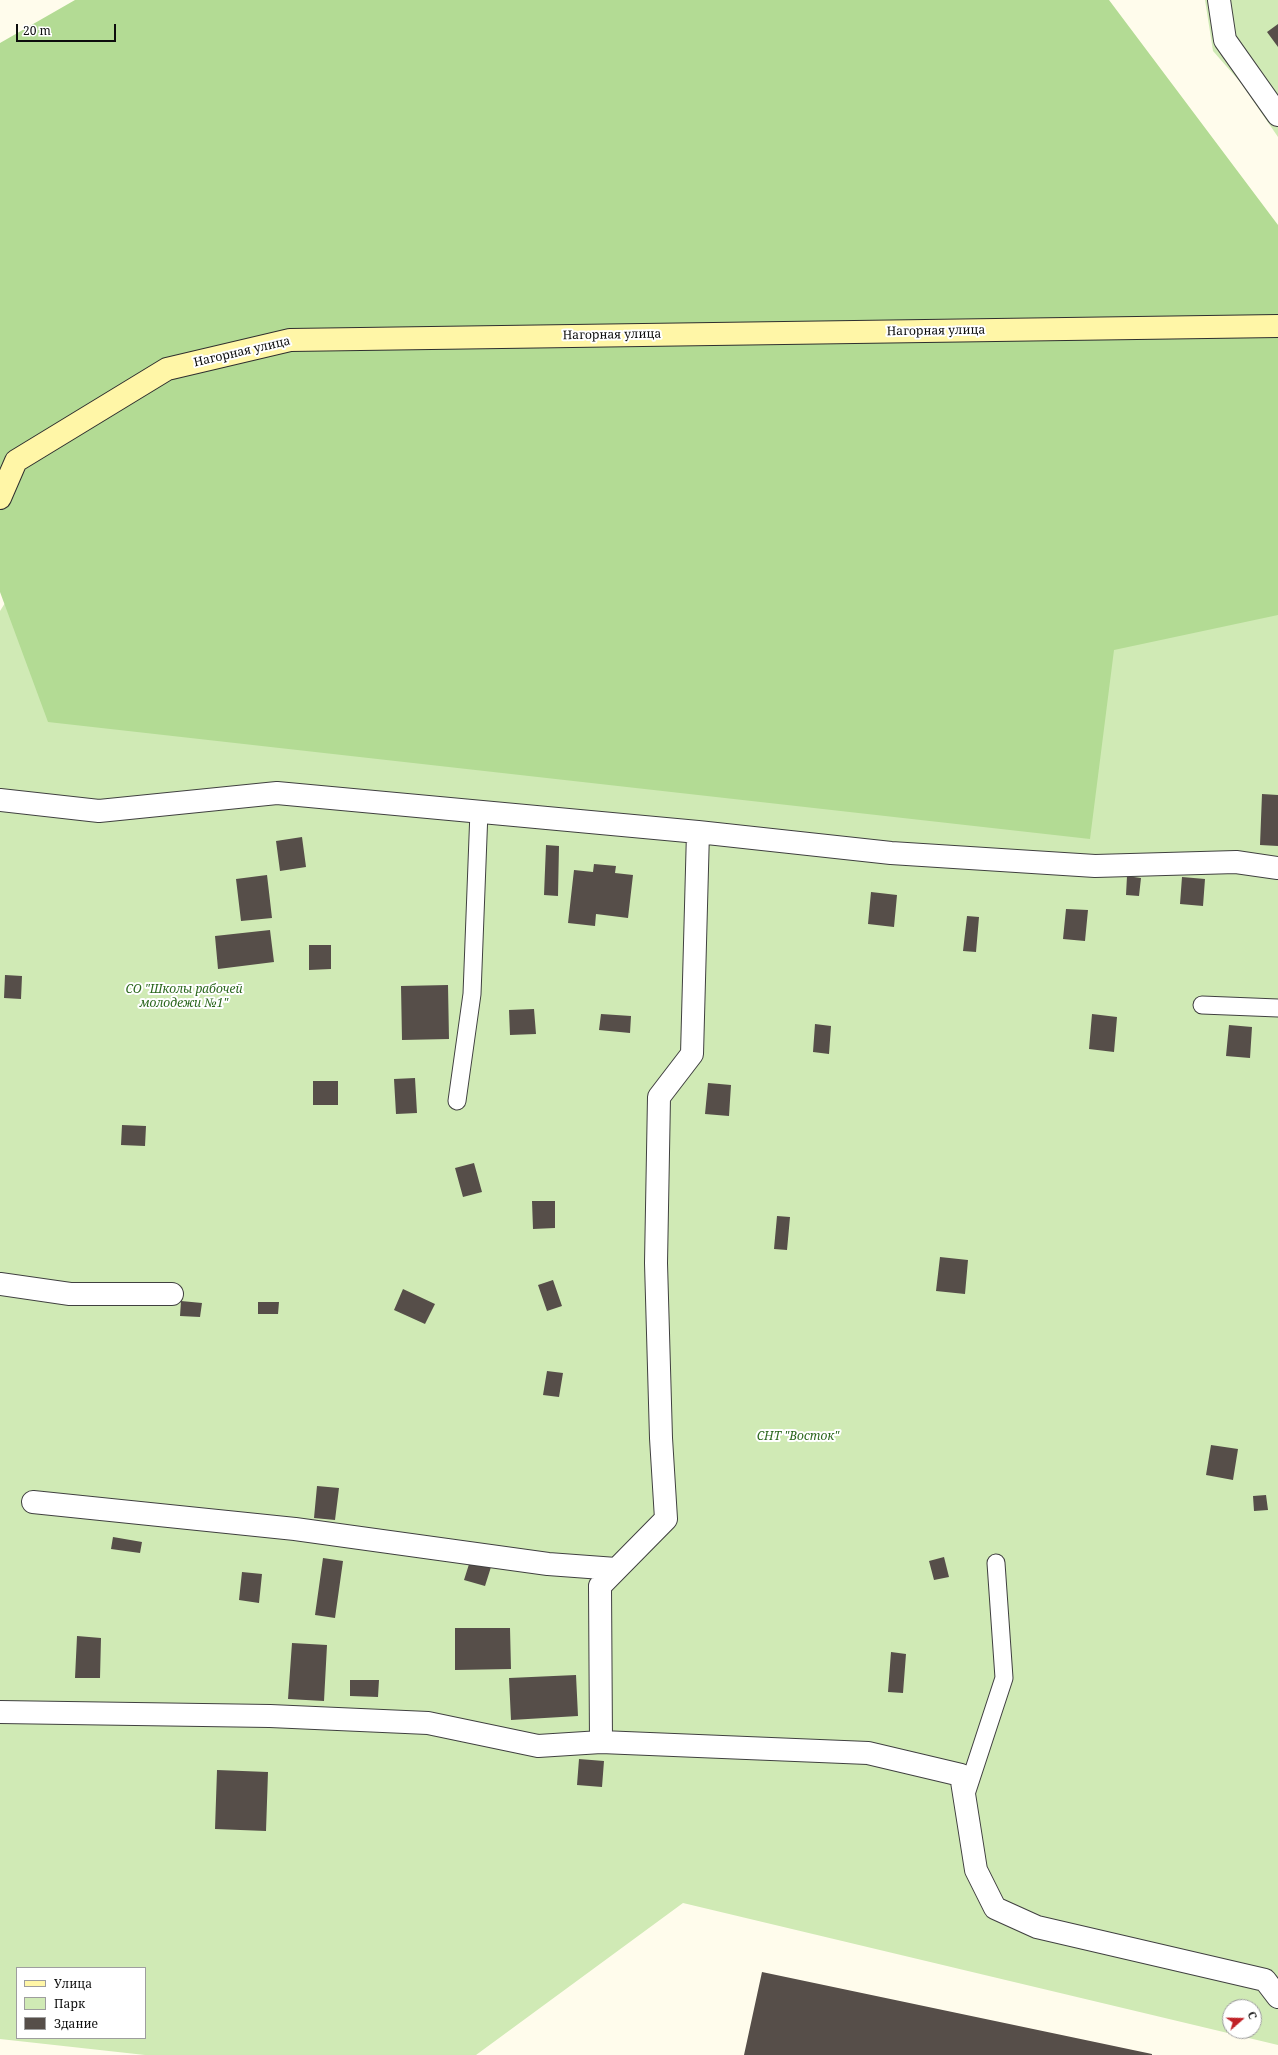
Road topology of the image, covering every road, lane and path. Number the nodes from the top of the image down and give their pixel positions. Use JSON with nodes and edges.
{"nodes":[{"id":1,"x":1219,"y":0,"type":"edge"},
{"id":2,"x":1278,"y":115,"type":"edge"},
{"id":3,"x":1278,"y":326,"type":"edge"},
{"id":4,"x":0,"y":498,"type":"edge"},
{"id":5,"x":0,"y":800,"type":"edge"},
{"id":6,"x":479,"y":811,"type":"junction"},
{"id":7,"x":698,"y":832,"type":"junction"},
{"id":8,"x":1278,"y":868,"type":"edge"},
{"id":9,"x":1202,"y":1005,"type":"dead end"},
{"id":10,"x":1278,"y":1008,"type":"edge"},
{"id":11,"x":457,"y":1101,"type":"dead end"},
{"id":12,"x":0,"y":1284,"type":"edge"},
{"id":13,"x":172,"y":1294,"type":"dead end"},
{"id":14,"x":33,"y":1502,"type":"dead end"},
{"id":15,"x":996,"y":1563,"type":"dead end"},
{"id":16,"x":616,"y":1570,"type":"junction"},
{"id":17,"x":0,"y":1712,"type":"edge"},
{"id":18,"x":601,"y":1742,"type":"junction"},
{"id":19,"x":965,"y":1797,"type":"junction"},
{"id":20,"x":1278,"y":1997,"type":"edge"}],
"edges":[{"from":1,"to":2,"type":"street"},
{"from":3,"to":4,"type":"street","name":"Нагорная улица"},
{"from":5,"to":6,"type":"street"},
{"from":6,"to":7,"type":"street"},
{"from":6,"to":11,"type":"lane"},
{"from":7,"to":8,"type":"street"},
{"from":7,"to":16,"type":"street"},
{"from":9,"to":10,"type":"lane"},
{"from":12,"to":13,"type":"street"},
{"from":14,"to":16,"type":"street"},
{"from":15,"to":19,"type":"lane"},
{"from":16,"to":18,"type":"street"},
{"from":17,"to":18,"type":"street"},
{"from":18,"to":19,"type":"street"},
{"from":19,"to":20,"type":"street"}]}
